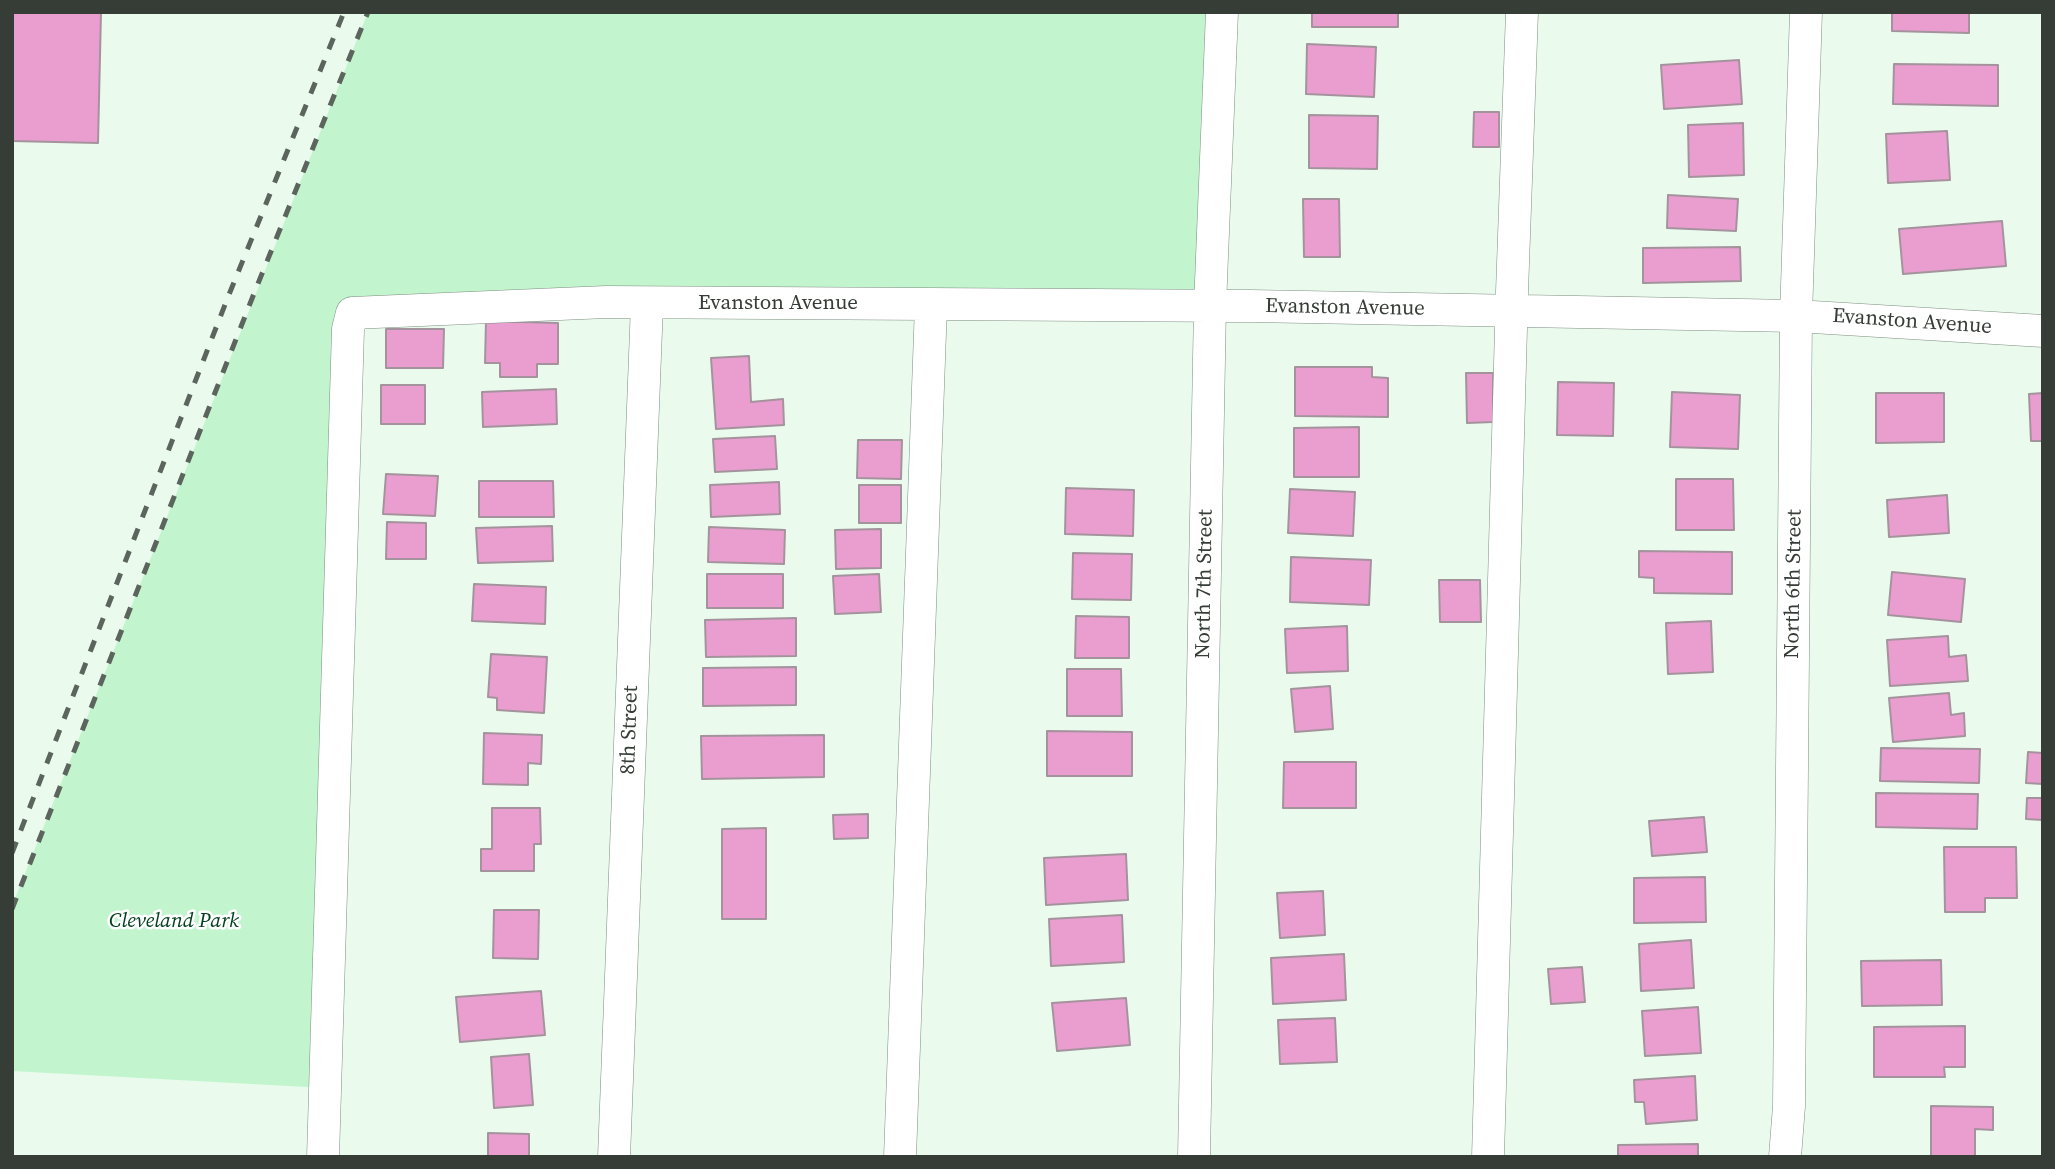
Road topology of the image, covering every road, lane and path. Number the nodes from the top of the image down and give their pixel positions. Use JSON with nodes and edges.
{"nodes":[{"id":1,"x":1222,"y":12,"type":"edge"},
{"id":2,"x":1522,"y":12,"type":"edge"},
{"id":3,"x":1806,"y":12,"type":"edge"},
{"id":4,"x":647,"y":304,"type":"junction"},
{"id":5,"x":931,"y":304,"type":"junction"},
{"id":6,"x":1209,"y":306,"type":"junction"},
{"id":7,"x":1512,"y":312,"type":"junction"},
{"id":8,"x":1796,"y":316,"type":"junction"},
{"id":9,"x":2043,"y":331,"type":"edge"},
{"id":10,"x":323,"y":1157,"type":"edge"},
{"id":11,"x":614,"y":1157,"type":"edge"},
{"id":12,"x":900,"y":1157,"type":"edge"},
{"id":13,"x":1194,"y":1157,"type":"edge"},
{"id":14,"x":1488,"y":1157,"type":"edge"},
{"id":15,"x":1786,"y":1157,"type":"edge"}],
"edges":[{"from":1,"to":6,"type":"street","name":"North 7th Street"},
{"from":2,"to":7,"type":"street"},
{"from":3,"to":8,"type":"street","name":"North 6th Street"},
{"from":4,"to":5,"type":"street","name":"Evanston Avenue"},
{"from":4,"to":10,"type":"street","name":"Evanston Avenue"},
{"from":4,"to":11,"type":"street","name":"8th Street"},
{"from":5,"to":6,"type":"street","name":"Evanston Avenue"},
{"from":5,"to":12,"type":"street"},
{"from":6,"to":7,"type":"street","name":"Evanston Avenue"},
{"from":6,"to":13,"type":"street","name":"North 7th Street"},
{"from":7,"to":8,"type":"street","name":"Evanston Avenue"},
{"from":7,"to":14,"type":"street"},
{"from":8,"to":9,"type":"street","name":"Evanston Avenue"},
{"from":8,"to":15,"type":"street","name":"North 6th Street"}]}
